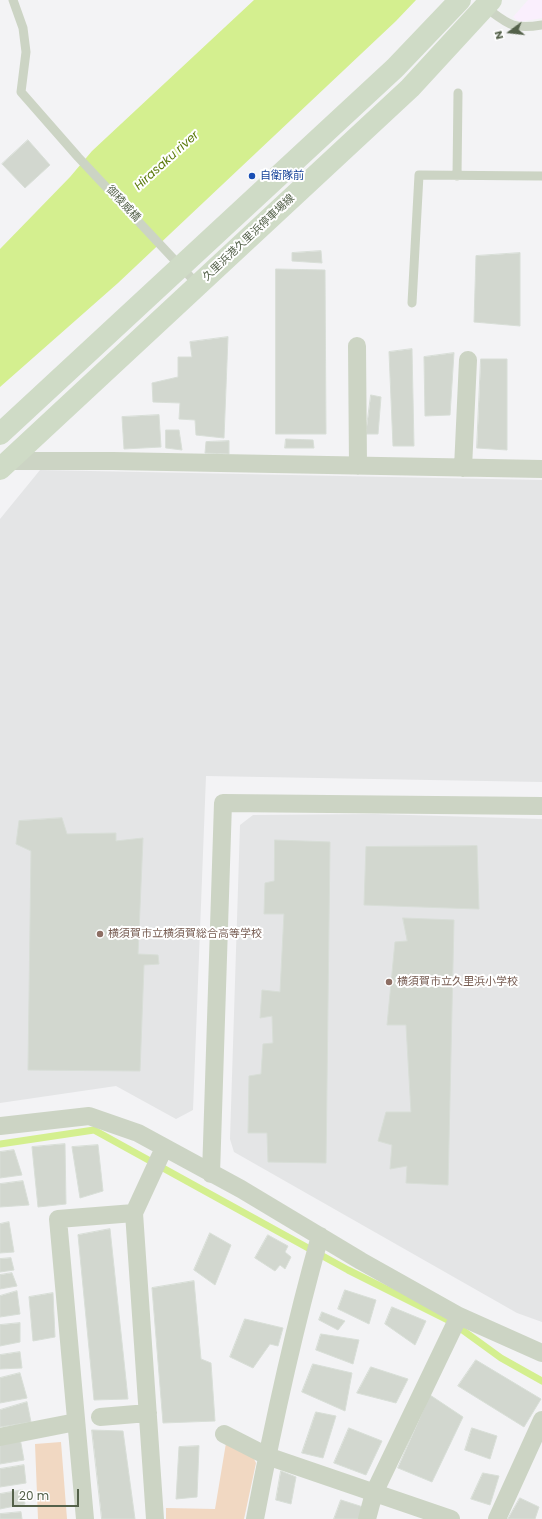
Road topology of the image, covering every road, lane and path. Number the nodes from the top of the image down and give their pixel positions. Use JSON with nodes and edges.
{"nodes":[{"id":1,"x":13,"y":0,"type":"edge"},
{"id":2,"x":460,"y":0,"type":"edge"},
{"id":3,"x":488,"y":4,"type":"edge"},
{"id":4,"x":542,"y":25,"type":"edge"},
{"id":5,"x":458,"y":93,"type":"dead end"},
{"id":6,"x":457,"y":176,"type":"junction"},
{"id":7,"x":542,"y":176,"type":"edge"},
{"id":8,"x":174,"y":259,"type":"junction"},
{"id":9,"x":198,"y":285,"type":"junction"},
{"id":10,"x":412,"y":303,"type":"dead end"},
{"id":11,"x":357,"y":346,"type":"dead end"},
{"id":12,"x":468,"y":360,"type":"dead end"},
{"id":13,"x":0,"y":434,"type":"edge"},
{"id":14,"x":4,"y":465,"type":"edge"},
{"id":15,"x":358,"y":466,"type":"junction"},
{"id":16,"x":464,"y":468,"type":"junction"},
{"id":17,"x":542,"y":469,"type":"edge"},
{"id":18,"x":542,"y":806,"type":"edge"},
{"id":19,"x":0,"y":1126,"type":"edge"},
{"id":20,"x":164,"y":1148,"type":"junction"},
{"id":21,"x":211,"y":1174,"type":"junction"},
{"id":22,"x":134,"y":1213,"type":"junction"},
{"id":23,"x":320,"y":1236,"type":"junction"},
{"id":24,"x":459,"y":1316,"type":"junction"},
{"id":25,"x":542,"y":1353,"type":"edge"},
{"id":26,"x":148,"y":1413,"type":"junction"},
{"id":27,"x":100,"y":1417,"type":"dead end"},
{"id":28,"x":542,"y":1420,"type":"edge"},
{"id":29,"x":76,"y":1422,"type":"junction"},
{"id":30,"x":224,"y":1434,"type":"dead end"},
{"id":31,"x":0,"y":1437,"type":"edge"},
{"id":32,"x":267,"y":1456,"type":"junction"},
{"id":33,"x":374,"y":1493,"type":"junction"},
{"id":34,"x":85,"y":1519,"type":"edge"},
{"id":35,"x":155,"y":1519,"type":"edge"},
{"id":36,"x":255,"y":1519,"type":"edge"},
{"id":37,"x":366,"y":1519,"type":"edge"},
{"id":38,"x":451,"y":1519,"type":"edge"},
{"id":39,"x":497,"y":1519,"type":"edge"}],
"edges":[{"from":1,"to":8,"type":"lane","name":"御稜威橋"},
{"from":2,"to":8,"type":"main road"},
{"from":3,"to":4,"type":"lane"},
{"from":3,"to":9,"type":"main road","name":"久里浜港久里浜停車場線"},
{"from":5,"to":6,"type":"lane"},
{"from":6,"to":7,"type":"lane"},
{"from":6,"to":10,"type":"lane"},
{"from":8,"to":9,"type":"lane","name":"御稜威橋"},
{"from":8,"to":13,"type":"main road"},
{"from":9,"to":14,"type":"main road","name":"久里浜港久里浜停車場線"},
{"from":11,"to":15,"type":"street"},
{"from":12,"to":16,"type":"street"},
{"from":14,"to":15,"type":"street"},
{"from":15,"to":16,"type":"street"},
{"from":16,"to":17,"type":"street"},
{"from":18,"to":21,"type":"street"},
{"from":19,"to":20,"type":"street"},
{"from":20,"to":21,"type":"street"},
{"from":20,"to":22,"type":"street"},
{"from":21,"to":23,"type":"street"},
{"from":22,"to":26,"type":"street"},
{"from":22,"to":29,"type":"street"},
{"from":23,"to":24,"type":"street"},
{"from":23,"to":32,"type":"street"},
{"from":24,"to":25,"type":"street"},
{"from":24,"to":33,"type":"street"},
{"from":26,"to":27,"type":"street"},
{"from":26,"to":35,"type":"street"},
{"from":28,"to":39,"type":"street"},
{"from":29,"to":31,"type":"street"},
{"from":29,"to":34,"type":"street"},
{"from":30,"to":32,"type":"street"},
{"from":32,"to":33,"type":"street"},
{"from":32,"to":36,"type":"street"},
{"from":33,"to":37,"type":"street"},
{"from":33,"to":38,"type":"street"}]}
